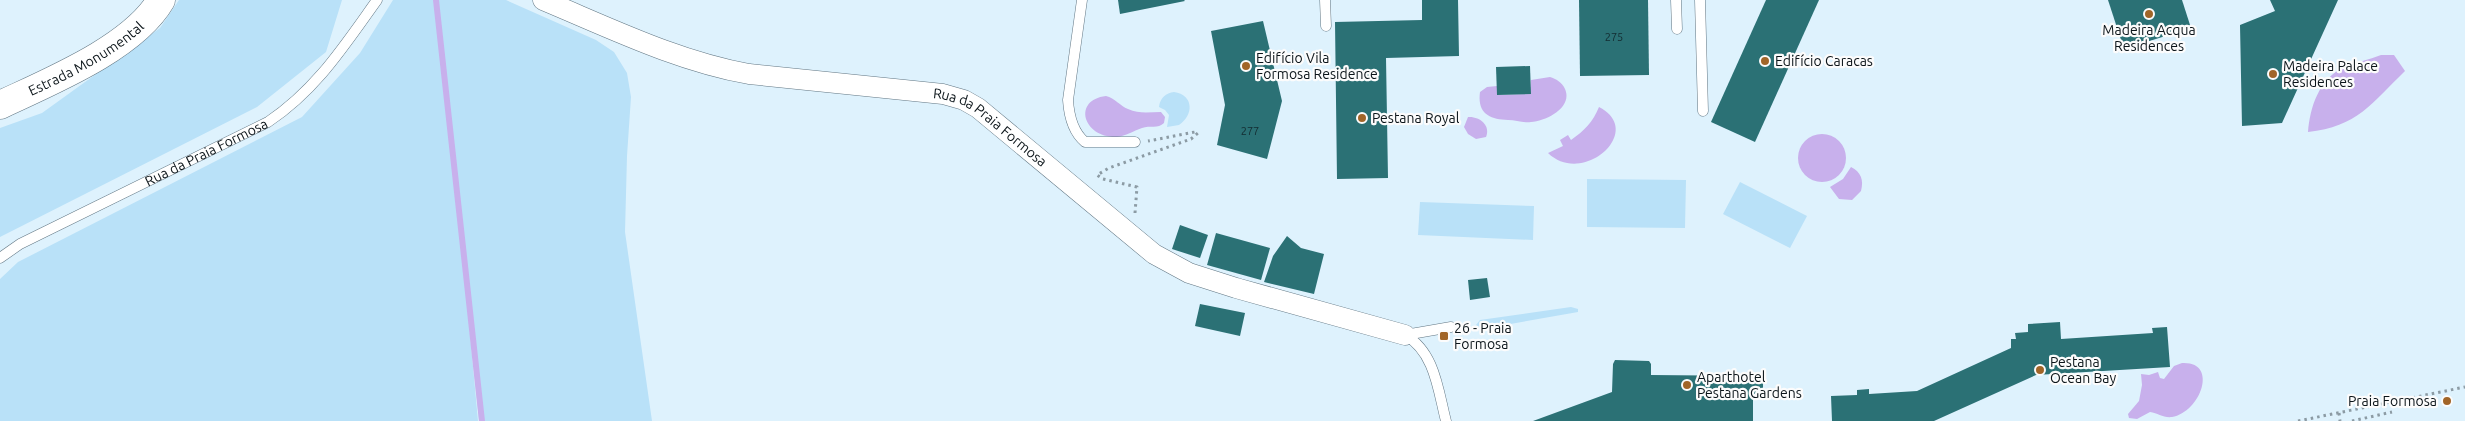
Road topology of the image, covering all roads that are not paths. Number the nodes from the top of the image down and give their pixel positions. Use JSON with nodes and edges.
{"nodes":[{"id":1,"x":161,"y":0,"type":"edge"},
{"id":2,"x":377,"y":0,"type":"edge"},
{"id":3,"x":543,"y":0,"type":"edge"},
{"id":4,"x":1082,"y":0,"type":"edge"},
{"id":5,"x":1325,"y":0,"type":"edge"},
{"id":6,"x":1676,"y":0,"type":"edge"},
{"id":7,"x":1700,"y":0,"type":"edge"},
{"id":8,"x":1326,"y":26,"type":"dead end"},
{"id":9,"x":1677,"y":30,"type":"dead end"},
{"id":10,"x":0,"y":105,"type":"edge"},
{"id":11,"x":1703,"y":111,"type":"dead end"},
{"id":12,"x":1135,"y":142,"type":"road end"},
{"id":13,"x":0,"y":258,"type":"edge"},
{"id":14,"x":1452,"y":327,"type":"dead end"},
{"id":15,"x":1405,"y":335,"type":"junction"},
{"id":16,"x":1446,"y":421,"type":"edge"}],
"edges":[{"from":1,"to":10,"type":"main road","name":"Estrada Monumental"},
{"from":2,"to":13,"type":"lane","name":"Rua da Praia Formosa"},
{"from":3,"to":15,"type":"street","name":"Rua da Praia Formosa"},
{"from":4,"to":12,"type":"lane"},
{"from":5,"to":8,"type":"lane"},
{"from":6,"to":9,"type":"lane"},
{"from":7,"to":11,"type":"lane"},
{"from":14,"to":15,"type":"lane"},
{"from":15,"to":16,"type":"lane"}]}
